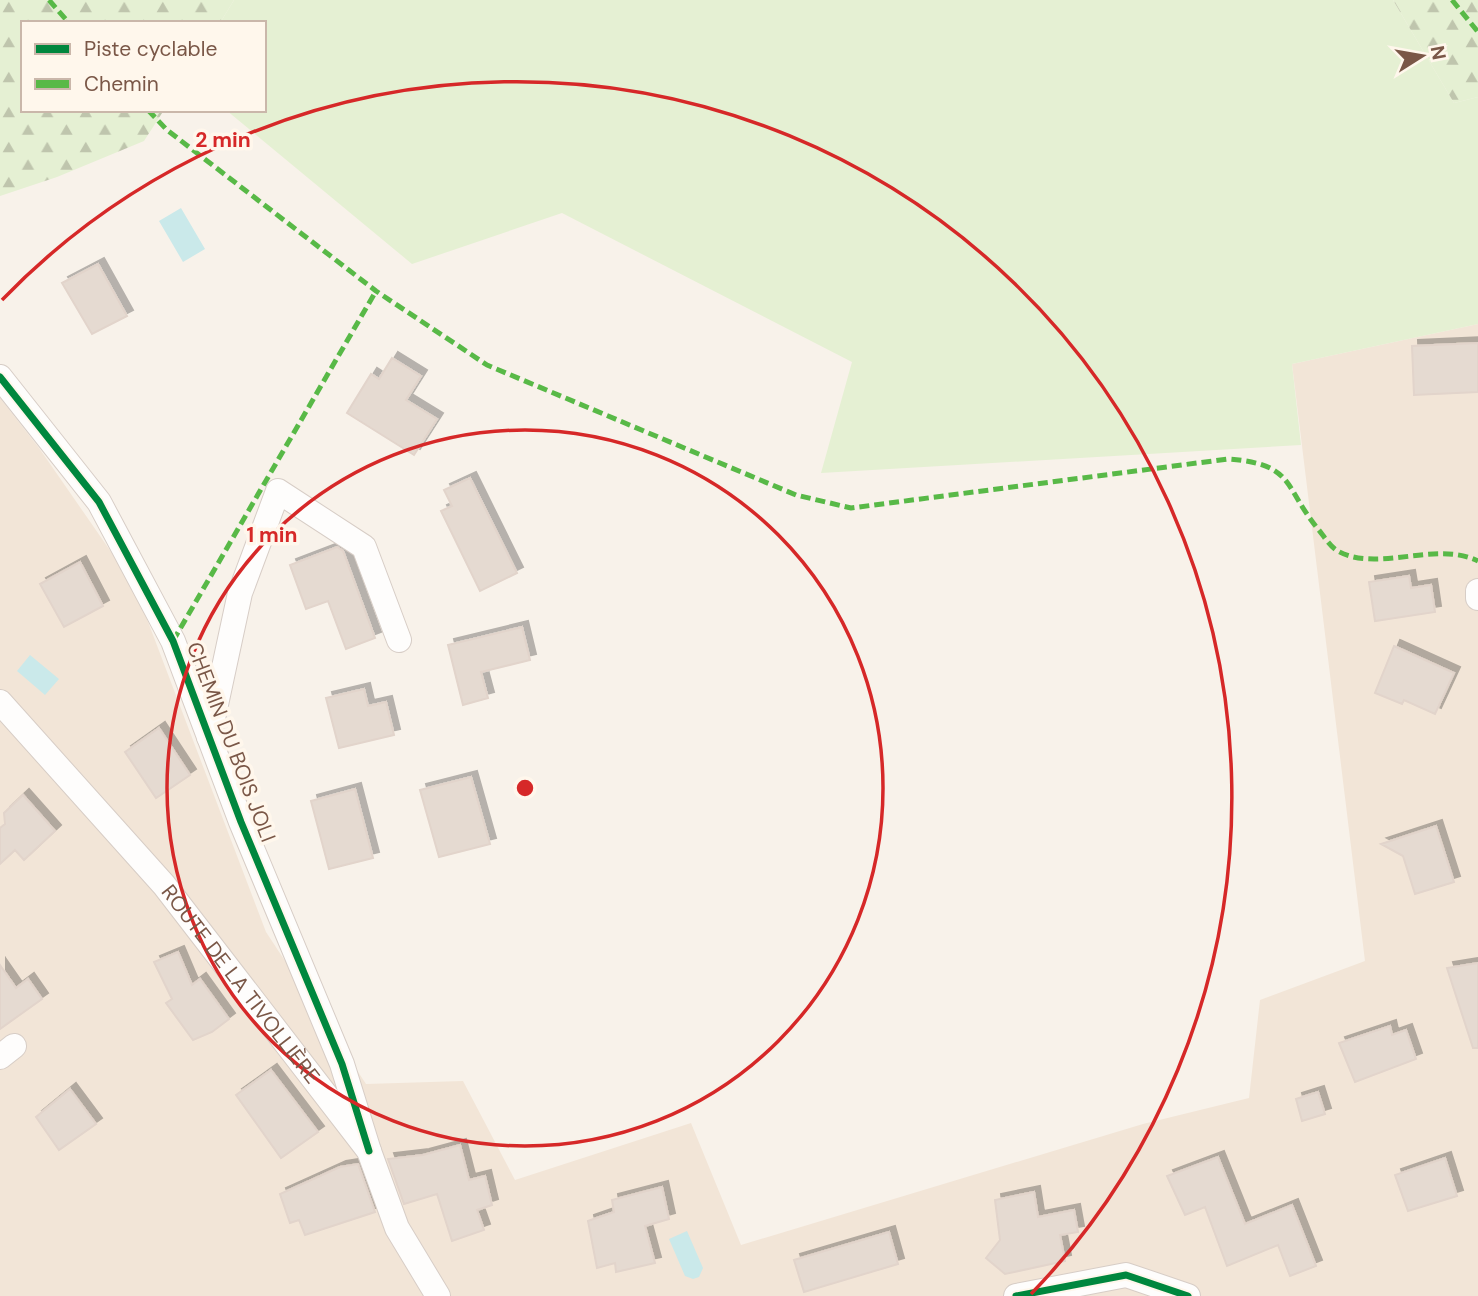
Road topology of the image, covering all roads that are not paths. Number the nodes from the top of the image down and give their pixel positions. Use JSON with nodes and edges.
{"nodes":[{"id":1,"x":0,"y":377,"type":"edge"},
{"id":2,"x":1478,"y":591,"type":"edge"},
{"id":3,"x":1478,"y":598,"type":"edge"},
{"id":4,"x":399,"y":640,"type":"dead end"},
{"id":5,"x":0,"y":702,"type":"edge"},
{"id":6,"x":209,"y":737,"type":"junction"},
{"id":7,"x":369,"y":1151,"type":"junction"},
{"id":8,"x":438,"y":1296,"type":"edge"},
{"id":9,"x":1016,"y":1296,"type":"edge"},
{"id":10,"x":1188,"y":1296,"type":"edge"}],
"edges":[{"from":1,"to":6,"type":"street","name":"CHEMIN DU BOIS JOLI"},
{"from":2,"to":3,"type":"street"},
{"from":4,"to":6,"type":"street"},
{"from":5,"to":7,"type":"street","name":"ROUTE DE LA TIVOLLIÈRE"},
{"from":6,"to":7,"type":"street","name":"CHEMIN DU BOIS JOLI"},
{"from":7,"to":8,"type":"street","name":"ROUTE DE LA TIVOLLIÈRE"},
{"from":9,"to":10,"type":"street"}]}
